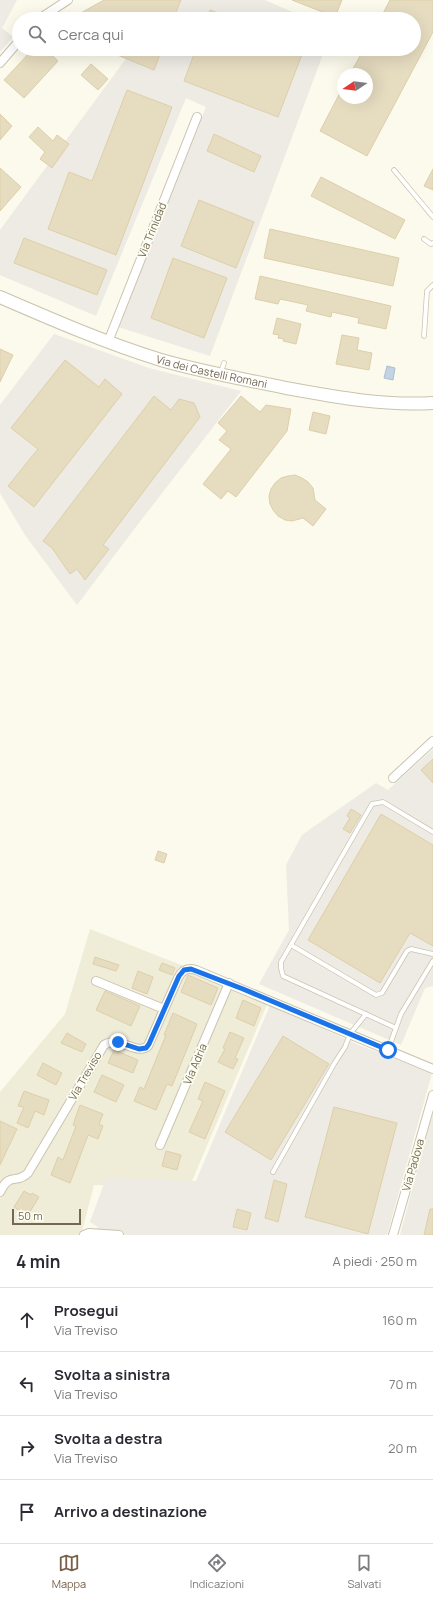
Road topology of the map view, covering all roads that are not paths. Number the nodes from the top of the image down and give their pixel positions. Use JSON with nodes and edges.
{"nodes":[{"id":1,"x":68,"y":0,"type":"edge"},
{"id":2,"x":50,"y":12,"type":"edge"},
{"id":3,"x":12,"y":49,"type":"edge"},
{"id":4,"x":0,"y":64,"type":"edge"},
{"id":5,"x":197,"y":117,"type":"dead end"},
{"id":6,"x":394,"y":170,"type":"dead end"},
{"id":7,"x":433,"y":217,"type":"edge"},
{"id":8,"x":424,"y":239,"type":"dead end"},
{"id":9,"x":433,"y":243,"type":"edge"},
{"id":10,"x":433,"y":285,"type":"edge"},
{"id":11,"x":0,"y":297,"type":"edge"},
{"id":12,"x":424,"y":336,"type":"dead end"},
{"id":13,"x":108,"y":342,"type":"junction"},
{"id":14,"x":224,"y":363,"type":"dead end"},
{"id":15,"x":220,"y":375,"type":"junction"},
{"id":16,"x":433,"y":404,"type":"edge"},
{"id":17,"x":433,"y":741,"type":"edge"},
{"id":18,"x":393,"y":778,"type":"dead end"},
{"id":19,"x":433,"y":832,"type":"edge"},
{"id":20,"x":291,"y":945,"type":"junction"},
{"id":21,"x":433,"y":954,"type":"edge"},
{"id":22,"x":433,"y":961,"type":"edge"},
{"id":23,"x":96,"y":981,"type":"dead end"},
{"id":24,"x":229,"y":983,"type":"junction"},
{"id":25,"x":164,"y":1009,"type":"junction"},
{"id":26,"x":366,"y":1014,"type":"junction"},
{"id":27,"x":396,"y":1028,"type":"junction"},
{"id":28,"x":350,"y":1034,"type":"junction"},
{"id":29,"x":388,"y":1050,"type":"junction"},
{"id":30,"x":433,"y":1069,"type":"edge"},
{"id":31,"x":433,"y":1095,"type":"edge"},
{"id":32,"x":160,"y":1145,"type":"dead end"},
{"id":33,"x":273,"y":1172,"type":"dead end"},
{"id":34,"x":0,"y":1192,"type":"edge"},
{"id":35,"x":84,"y":1235,"type":"edge"},
{"id":36,"x":119,"y":1235,"type":"edge"},
{"id":37,"x":393,"y":1235,"type":"edge"}],
"edges":[{"from":1,"to":2,"type":"street"},
{"from":3,"to":4,"type":"street"},
{"from":5,"to":13,"type":"street","name":"Via Trinidad"},
{"from":6,"to":7,"type":"lane"},
{"from":8,"to":9,"type":"lane"},
{"from":10,"to":12,"type":"lane"},
{"from":11,"to":13,"type":"main road","name":"Via dei Castelli Romani"},
{"from":13,"to":15,"type":"main road","name":"Via dei Castelli Romani"},
{"from":14,"to":15,"type":"lane"},
{"from":15,"to":16,"type":"main road","name":"Via dei Castelli Romani"},
{"from":17,"to":18,"type":"street"},
{"from":19,"to":20,"type":"lane"},
{"from":20,"to":21,"type":"lane"},
{"from":20,"to":26,"type":"lane"},
{"from":22,"to":27,"type":"lane"},
{"from":23,"to":25,"type":"street"},
{"from":24,"to":25,"type":"street","name":"Via Treviso"},
{"from":24,"to":28,"type":"street","name":"Via Treviso"},
{"from":24,"to":32,"type":"street","name":"Via Adria"},
{"from":25,"to":34,"type":"street","name":"Via Treviso"},
{"from":26,"to":27,"type":"lane"},
{"from":26,"to":28,"type":"lane"},
{"from":27,"to":29,"type":"lane"},
{"from":28,"to":29,"type":"street","name":"Via Treviso"},
{"from":28,"to":33,"type":"lane"},
{"from":29,"to":30,"type":"street","name":"Via Treviso"},
{"from":31,"to":37,"type":"street","name":"Via Padova"},
{"from":35,"to":36,"type":"street"}]}
